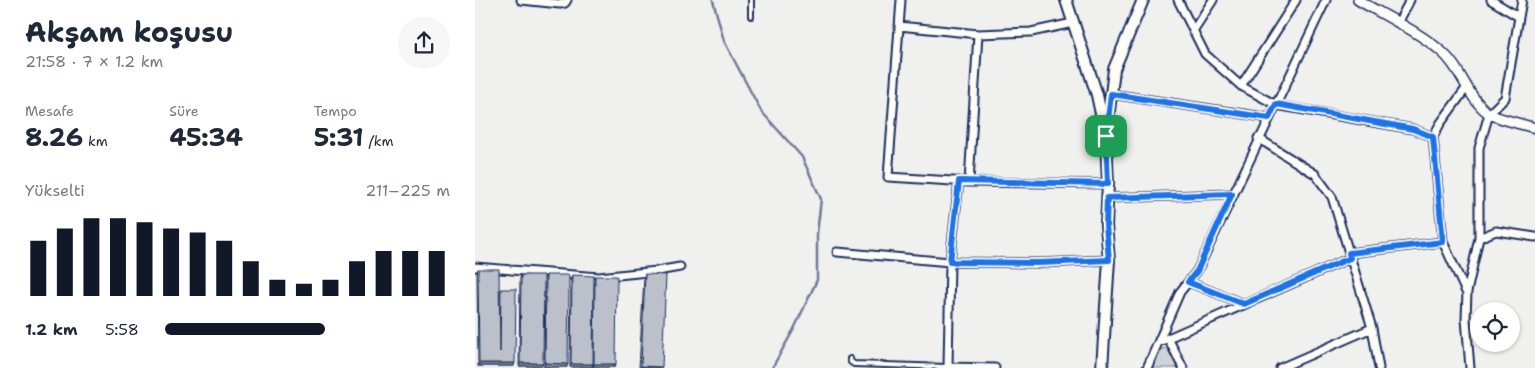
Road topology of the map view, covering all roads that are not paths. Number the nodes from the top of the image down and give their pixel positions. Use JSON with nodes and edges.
{"nodes":[{"id":1,"x":521,"y":0,"type":"edge"},
{"id":2,"x":567,"y":0,"type":"edge"},
{"id":3,"x":751,"y":0,"type":"edge"},
{"id":4,"x":901,"y":0,"type":"edge"},
{"id":5,"x":1066,"y":0,"type":"edge"},
{"id":6,"x":1143,"y":0,"type":"edge"},
{"id":7,"x":1178,"y":0,"type":"edge"},
{"id":8,"x":1213,"y":0,"type":"edge"},
{"id":9,"x":1296,"y":0,"type":"edge"},
{"id":10,"x":1326,"y":0,"type":"edge"},
{"id":11,"x":1358,"y":0,"type":"edge"},
{"id":12,"x":1410,"y":0,"type":"edge"},
{"id":13,"x":1491,"y":0,"type":"edge"},
{"id":14,"x":1521,"y":0,"type":"edge"},
{"id":15,"x":751,"y":16,"type":"dead end"},
{"id":16,"x":1519,"y":17,"type":"junction"},
{"id":17,"x":1073,"y":23,"type":"junction"},
{"id":18,"x":1398,"y":24,"type":"junction"},
{"id":19,"x":899,"y":26,"type":"junction"},
{"id":20,"x":1193,"y":31,"type":"junction"},
{"id":21,"x":978,"y":34,"type":"junction"},
{"id":22,"x":1241,"y":86,"type":"junction"},
{"id":23,"x":1467,"y":87,"type":"junction"},
{"id":24,"x":1111,"y":94,"type":"junction"},
{"id":25,"x":1276,"y":104,"type":"junction"},
{"id":26,"x":1489,"y":114,"type":"junction"},
{"id":27,"x":1269,"y":118,"type":"junction"},
{"id":28,"x":1535,"y":128,"type":"edge"},
{"id":29,"x":1106,"y":136,"type":"junction"},
{"id":30,"x":1433,"y":137,"type":"junction"},
{"id":31,"x":1259,"y":138,"type":"junction"},
{"id":32,"x":959,"y":181,"type":"junction"},
{"id":33,"x":969,"y":182,"type":"junction"},
{"id":34,"x":1108,"y":184,"type":"junction"},
{"id":35,"x":1232,"y":194,"type":"junction"},
{"id":36,"x":1107,"y":198,"type":"junction"},
{"id":37,"x":1535,"y":237,"type":"edge"},
{"id":38,"x":1479,"y":238,"type":"junction"},
{"id":39,"x":1443,"y":242,"type":"junction"},
{"id":40,"x":837,"y":252,"type":"dead end"},
{"id":41,"x":1349,"y":256,"type":"junction"},
{"id":42,"x":1109,"y":260,"type":"junction"},
{"id":43,"x":950,"y":262,"type":"junction"},
{"id":44,"x":475,"y":267,"type":"edge"},
{"id":45,"x":680,"y":267,"type":"dead end"},
{"id":46,"x":1188,"y":282,"type":"junction"},
{"id":47,"x":1467,"y":292,"type":"junction"},
{"id":48,"x":1244,"y":304,"type":"junction"},
{"id":49,"x":1372,"y":328,"type":"junction"},
{"id":50,"x":1169,"y":338,"type":"junction"},
{"id":51,"x":1159,"y":342,"type":"junction"},
{"id":52,"x":850,"y":359,"type":"dead end"},
{"id":53,"x":948,"y":368,"type":"edge"},
{"id":54,"x":995,"y":368,"type":"edge"},
{"id":55,"x":1102,"y":368,"type":"edge"},
{"id":56,"x":1147,"y":368,"type":"edge"},
{"id":57,"x":1183,"y":368,"type":"edge"},
{"id":58,"x":1280,"y":368,"type":"edge"},
{"id":59,"x":1379,"y":368,"type":"edge"},
{"id":60,"x":1470,"y":368,"type":"edge"}],
"edges":[{"from":1,"to":2,"type":"street"},
{"from":3,"to":15,"type":"lane"},
{"from":4,"to":19,"type":"street"},
{"from":5,"to":17,"type":"main road"},
{"from":6,"to":24,"type":"main road"},
{"from":7,"to":20,"type":"street"},
{"from":8,"to":20,"type":"street"},
{"from":9,"to":22,"type":"street"},
{"from":10,"to":25,"type":"street"},
{"from":11,"to":18,"type":"street"},
{"from":12,"to":18,"type":"street"},
{"from":13,"to":16,"type":"street"},
{"from":14,"to":16,"type":"street"},
{"from":16,"to":26,"type":"street"},
{"from":17,"to":21,"type":"street"},
{"from":17,"to":29,"type":"main road"},
{"from":18,"to":23,"type":"street"},
{"from":19,"to":21,"type":"street"},
{"from":19,"to":32,"type":"street"},
{"from":20,"to":22,"type":"street"},
{"from":21,"to":33,"type":"street"},
{"from":22,"to":25,"type":"street"},
{"from":23,"to":26,"type":"street"},
{"from":23,"to":30,"type":"street"},
{"from":24,"to":27,"type":"street"},
{"from":24,"to":29,"type":"main road"},
{"from":25,"to":27,"type":"street"},
{"from":25,"to":30,"type":"street"},
{"from":26,"to":28,"type":"street"},
{"from":26,"to":38,"type":"street"},
{"from":27,"to":31,"type":"street"},
{"from":29,"to":34,"type":"main road"},
{"from":30,"to":39,"type":"street"},
{"from":31,"to":35,"type":"street"},
{"from":31,"to":41,"type":"street"},
{"from":32,"to":33,"type":"street"},
{"from":32,"to":43,"type":"street"},
{"from":33,"to":34,"type":"street"},
{"from":34,"to":36,"type":"main road"},
{"from":35,"to":36,"type":"street"},
{"from":35,"to":46,"type":"street"},
{"from":36,"to":42,"type":"main road"},
{"from":37,"to":38,"type":"street"},
{"from":38,"to":47,"type":"street"},
{"from":39,"to":41,"type":"street"},
{"from":39,"to":47,"type":"street"},
{"from":40,"to":43,"type":"street"},
{"from":41,"to":48,"type":"street"},
{"from":41,"to":49,"type":"street"},
{"from":42,"to":43,"type":"street"},
{"from":42,"to":55,"type":"main road"},
{"from":43,"to":53,"type":"street"},
{"from":44,"to":45,"type":"street"},
{"from":46,"to":48,"type":"street"},
{"from":46,"to":51,"type":"street"},
{"from":47,"to":60,"type":"street"},
{"from":48,"to":50,"type":"street"},
{"from":49,"to":58,"type":"street"},
{"from":49,"to":59,"type":"street"},
{"from":50,"to":51,"type":"street"},
{"from":50,"to":57,"type":"street"},
{"from":51,"to":56,"type":"street"},
{"from":52,"to":53,"type":"lane"},
{"from":53,"to":54,"type":"street"}]}
